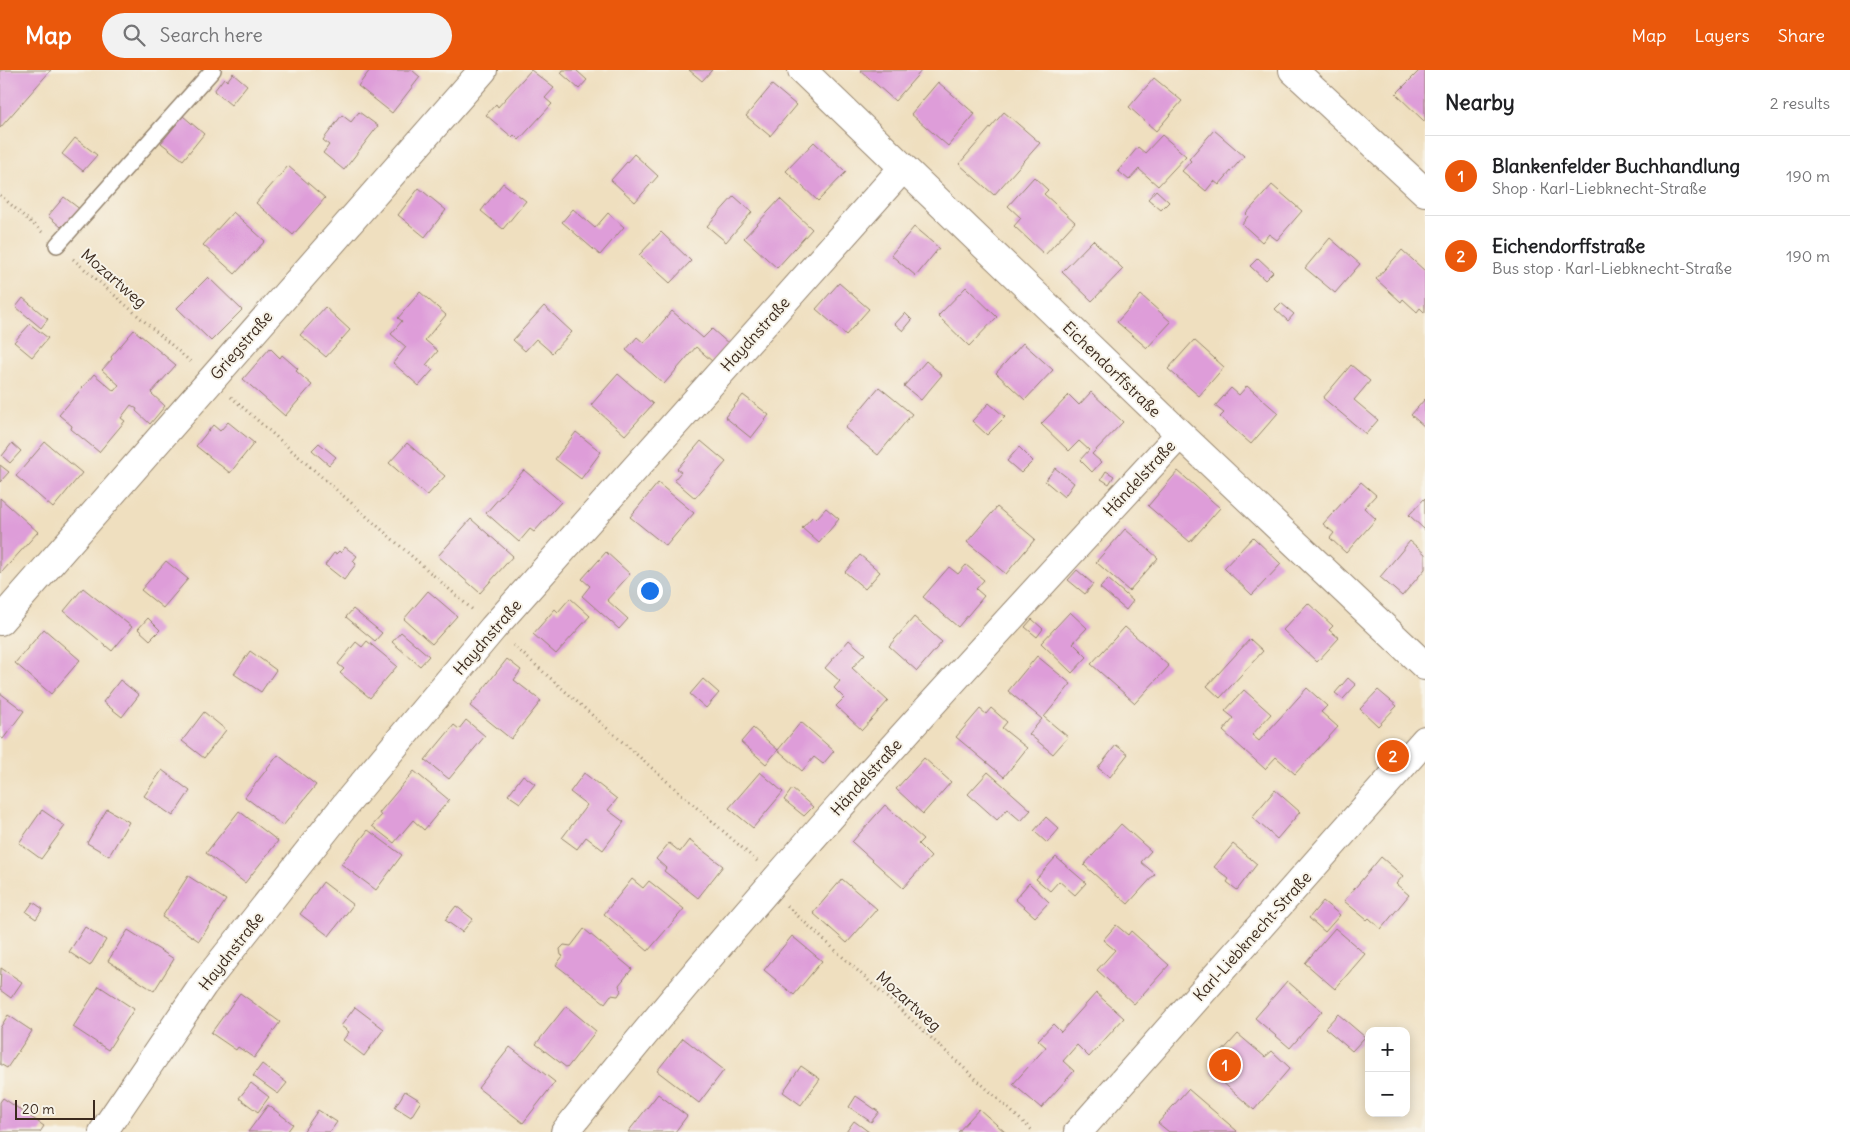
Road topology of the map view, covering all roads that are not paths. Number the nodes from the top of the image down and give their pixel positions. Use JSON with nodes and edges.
{"nodes":[{"id":1,"x":213,"y":70,"type":"edge"},
{"id":2,"x":483,"y":70,"type":"edge"},
{"id":3,"x":802,"y":70,"type":"edge"},
{"id":4,"x":1293,"y":70,"type":"edge"},
{"id":5,"x":903,"y":168,"type":"junction"},
{"id":6,"x":1425,"y":192,"type":"edge"},
{"id":7,"x":57,"y":245,"type":"road end"},
{"id":8,"x":1180,"y":434,"type":"junction"},
{"id":9,"x":0,"y":621,"type":"edge"},
{"id":10,"x":1425,"y":666,"type":"edge"},
{"id":11,"x":1425,"y":740,"type":"edge"},
{"id":12,"x":103,"y":1132,"type":"edge"},
{"id":13,"x":565,"y":1132,"type":"edge"},
{"id":14,"x":1078,"y":1132,"type":"edge"}],
"edges":[{"from":1,"to":7,"type":"lane"},
{"from":2,"to":9,"type":"street","name":"Griegstraße"},
{"from":3,"to":5,"type":"street","name":"Eichendorffstraße"},
{"from":4,"to":6,"type":"street"},
{"from":5,"to":8,"type":"street","name":"Eichendorffstraße"},
{"from":5,"to":12,"type":"street","name":"Haydnstraße"},
{"from":8,"to":10,"type":"street","name":"Eichendorffstraße"},
{"from":8,"to":13,"type":"street","name":"Händelstraße"},
{"from":11,"to":14,"type":"street","name":"Karl-Liebknecht-Straße"}]}
